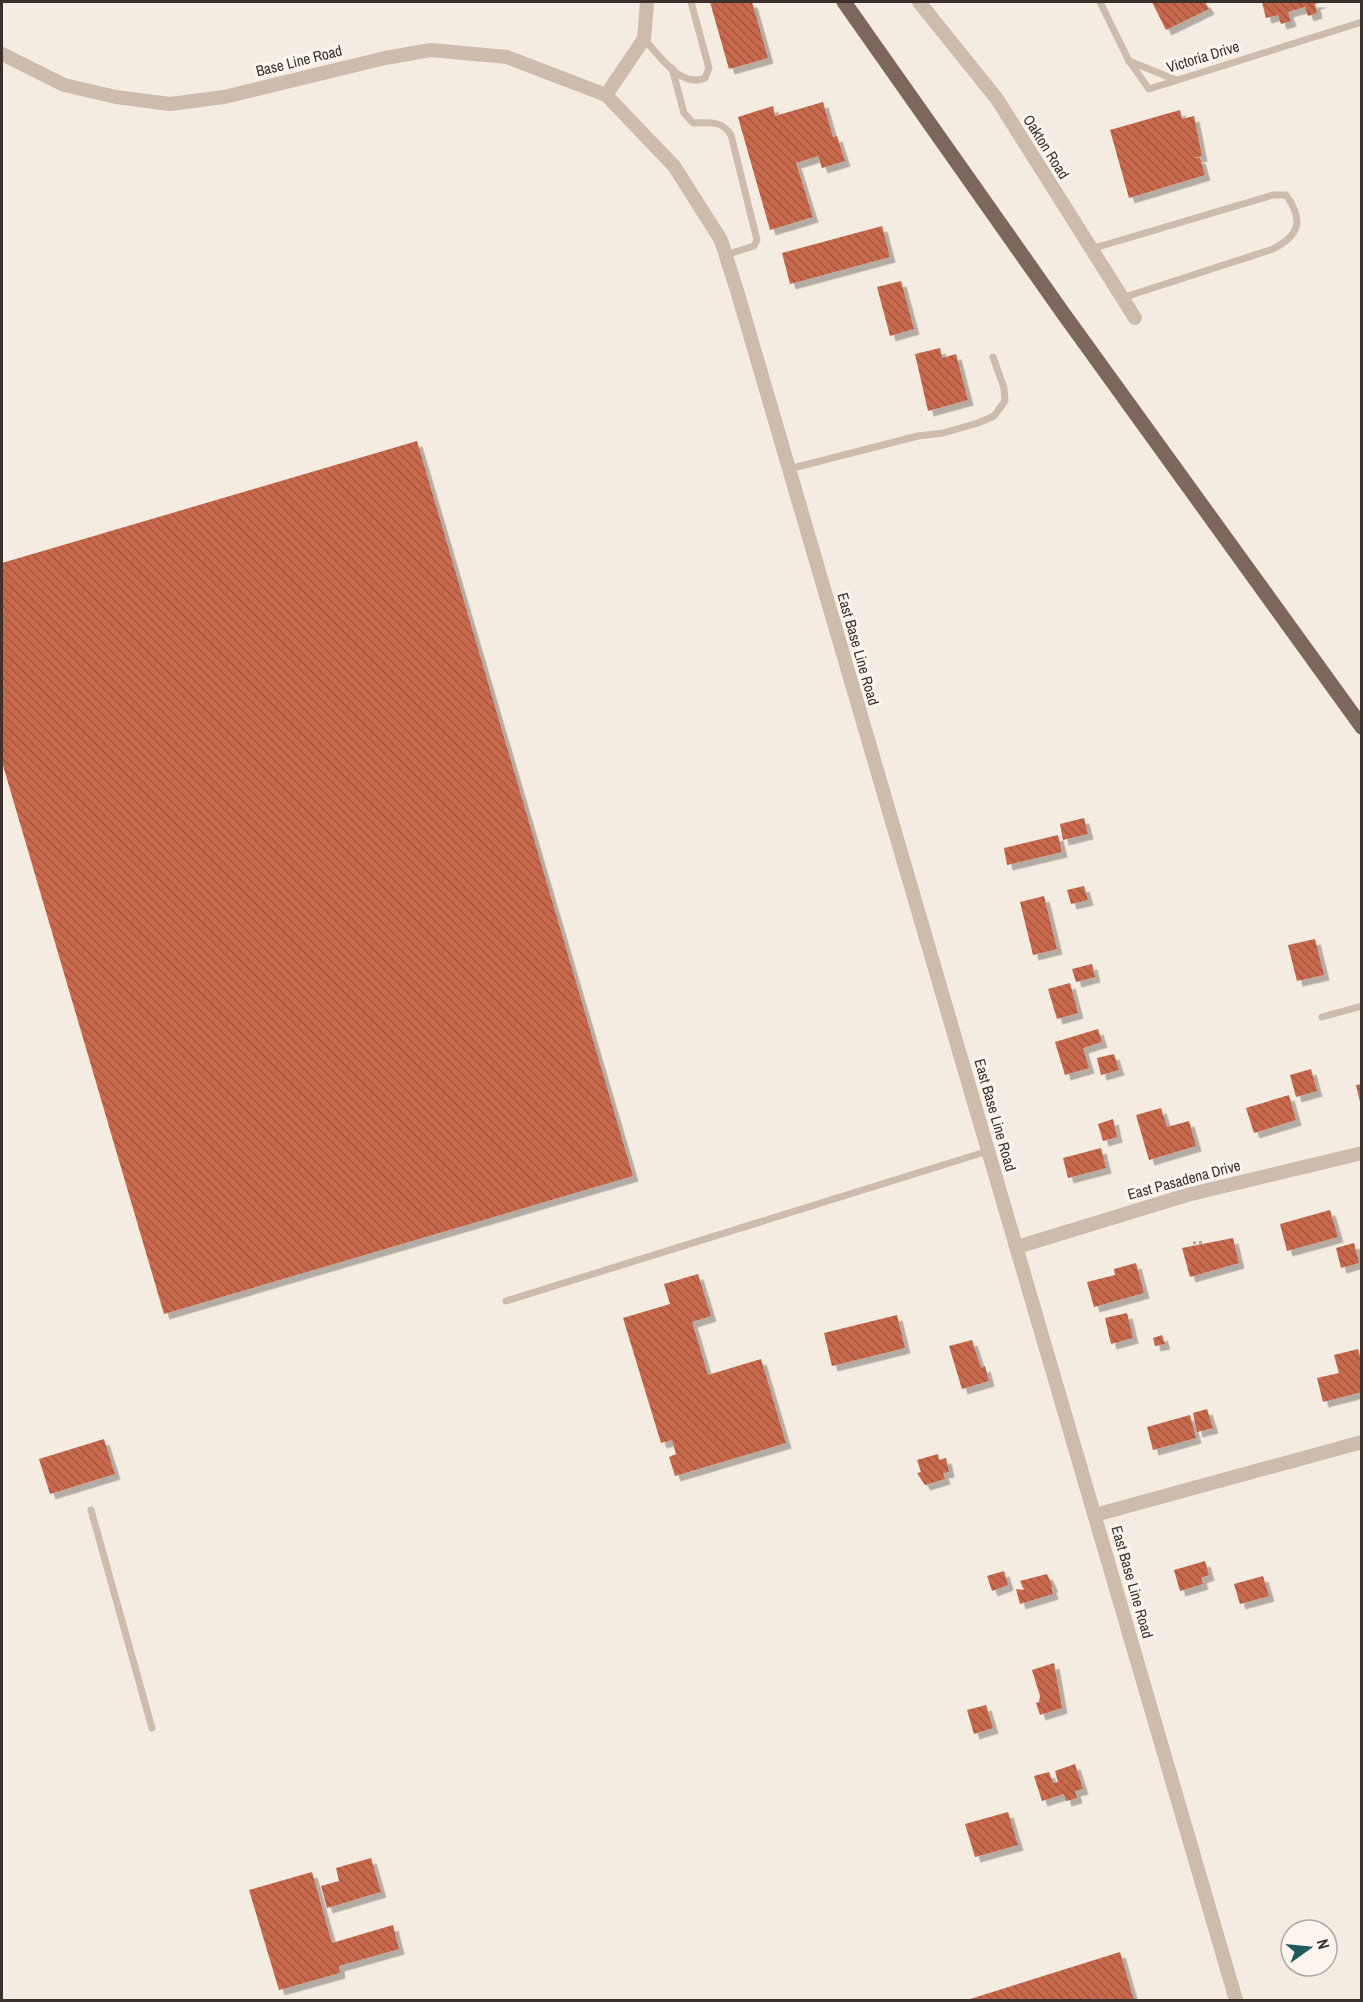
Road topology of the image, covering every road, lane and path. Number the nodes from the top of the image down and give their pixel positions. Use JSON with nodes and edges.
{"nodes":[{"id":1,"x":692,"y":2,"type":"edge"},
{"id":2,"x":844,"y":2,"type":"edge"},
{"id":3,"x":919,"y":2,"type":"edge"},
{"id":4,"x":1100,"y":2,"type":"edge"},
{"id":5,"x":647,"y":6,"type":"edge"},
{"id":6,"x":1362,"y":21,"type":"edge"},
{"id":7,"x":644,"y":39,"type":"junction"},
{"id":8,"x":2,"y":54,"type":"edge"},
{"id":9,"x":1129,"y":61,"type":"junction"},
{"id":10,"x":672,"y":68,"type":"junction"},
{"id":11,"x":1176,"y":80,"type":"junction"},
{"id":12,"x":606,"y":95,"type":"junction"},
{"id":13,"x":721,"y":240,"type":"joint"},
{"id":14,"x":1091,"y":249,"type":"junction"},
{"id":15,"x":725,"y":255,"type":"junction"},
{"id":16,"x":1122,"y":298,"type":"junction"},
{"id":17,"x":1135,"y":318,"type":"dead end"},
{"id":18,"x":993,"y":357,"type":"dead end"},
{"id":19,"x":789,"y":469,"type":"junction"},
{"id":20,"x":1362,"y":727,"type":"edge"},
{"id":21,"x":1362,"y":1006,"type":"edge"},
{"id":22,"x":1322,"y":1017,"type":"dead end"},
{"id":23,"x":988,"y":1151,"type":"junction"},
{"id":24,"x":1362,"y":1153,"type":"edge"},
{"id":25,"x":1205,"y":1242,"type":"dead end"},
{"id":26,"x":1193,"y":1243,"type":"dead end"},
{"id":27,"x":1017,"y":1247,"type":"junction"},
{"id":28,"x":506,"y":1301,"type":"dead end"},
{"id":29,"x":1362,"y":1442,"type":"edge"},
{"id":30,"x":91,"y":1510,"type":"dead end"},
{"id":31,"x":1095,"y":1515,"type":"junction"},
{"id":32,"x":152,"y":1728,"type":"dead end"},
{"id":33,"x":1236,"y":2001,"type":"edge"}],
"edges":[{"from":1,"to":10,"type":"lane"},
{"from":2,"to":20,"type":"main road"},
{"from":3,"to":14,"type":"street","name":"Oakton Road"},
{"from":4,"to":9,"type":"lane","name":"Victoria Drive"},
{"from":5,"to":7,"type":"street"},
{"from":6,"to":11,"type":"lane","name":"Victoria Drive"},
{"from":7,"to":10,"type":"lane"},
{"from":7,"to":12,"type":"street"},
{"from":8,"to":12,"type":"street","name":"Base Line Road"},
{"from":9,"to":11,"type":"lane"},
{"from":9,"to":11,"type":"lane","name":"Victoria Drive"},
{"from":10,"to":15,"type":"lane"},
{"from":12,"to":13,"type":"street","name":"Base Line Road"},
{"from":13,"to":15,"type":"street","name":"East Base Line Road"},
{"from":14,"to":16,"type":"street","name":"Oakton Road"},
{"from":14,"to":16,"type":"lane"},
{"from":15,"to":19,"type":"street","name":"East Base Line Road"},
{"from":16,"to":17,"type":"street","name":"Oakton Road"},
{"from":18,"to":19,"type":"lane"},
{"from":19,"to":23,"type":"street","name":"East Base Line Road"},
{"from":21,"to":22,"type":"lane"},
{"from":23,"to":27,"type":"street","name":"East Base Line Road"},
{"from":23,"to":28,"type":"lane"},
{"from":24,"to":27,"type":"street","name":"East Pasadena Drive"},
{"from":25,"to":26,"type":"path"},
{"from":27,"to":31,"type":"street","name":"East Base Line Road"},
{"from":29,"to":31,"type":"street"},
{"from":30,"to":32,"type":"lane"},
{"from":31,"to":33,"type":"street","name":"East Base Line Road"}]}
